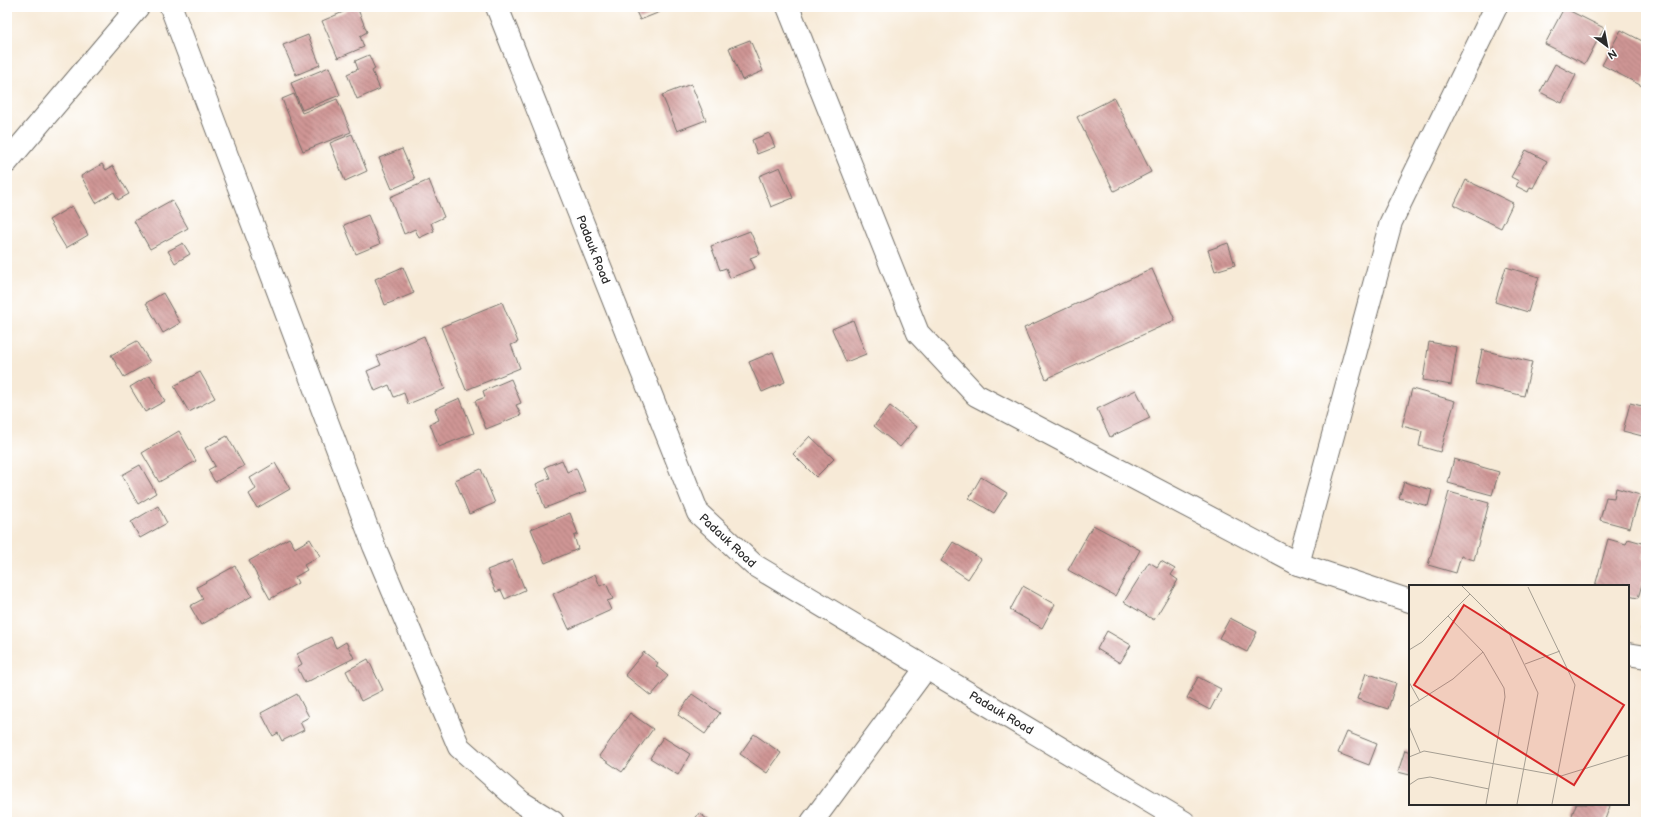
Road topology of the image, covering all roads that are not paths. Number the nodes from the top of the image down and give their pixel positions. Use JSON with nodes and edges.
{"nodes":[{"id":1,"x":138,"y":7,"type":"edge"},
{"id":2,"x":172,"y":7,"type":"edge"},
{"id":3,"x":497,"y":7,"type":"edge"},
{"id":4,"x":788,"y":7,"type":"edge"},
{"id":5,"x":1496,"y":7,"type":"edge"},
{"id":6,"x":7,"y":162,"type":"edge"},
{"id":7,"x":1298,"y":564,"type":"junction"},
{"id":8,"x":1409,"y":601,"type":"edge"},
{"id":9,"x":1629,"y":654,"type":"edge"},
{"id":10,"x":1646,"y":657,"type":"edge"},
{"id":11,"x":926,"y":668,"type":"junction"},
{"id":12,"x":553,"y":822,"type":"edge"},
{"id":13,"x":812,"y":822,"type":"edge"},
{"id":14,"x":1184,"y":822,"type":"edge"}],
"edges":[{"from":1,"to":6,"type":"street"},
{"from":2,"to":12,"type":"street"},
{"from":3,"to":11,"type":"street","name":"Padauk Road"},
{"from":4,"to":7,"type":"street"},
{"from":5,"to":7,"type":"street"},
{"from":7,"to":8,"type":"street"},
{"from":9,"to":10,"type":"street"},
{"from":11,"to":13,"type":"street"},
{"from":11,"to":14,"type":"street","name":"Padauk Road"}]}
